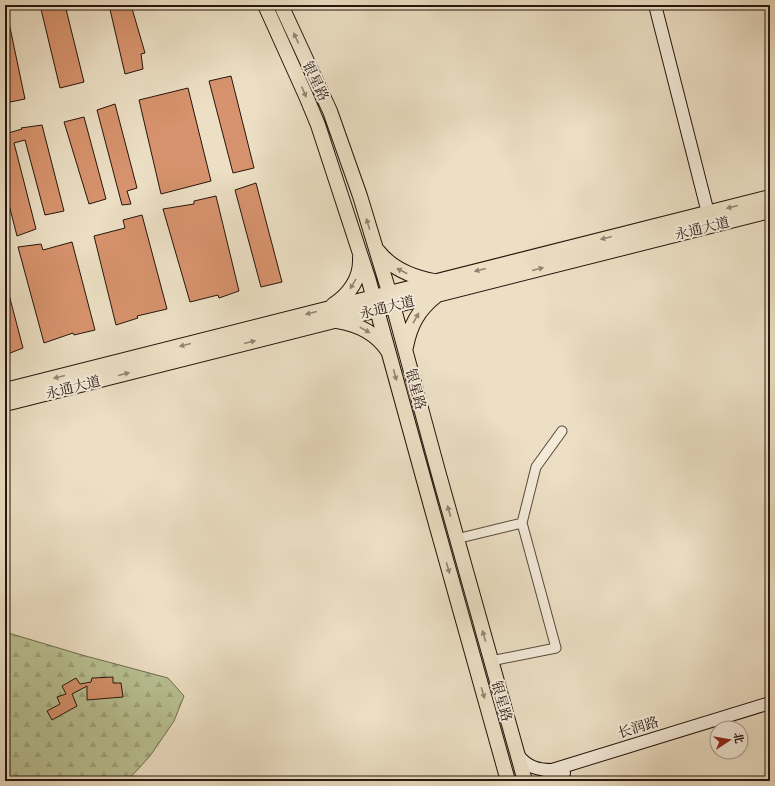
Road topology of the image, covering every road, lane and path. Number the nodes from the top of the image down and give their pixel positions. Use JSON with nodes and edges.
{"nodes":[{"id":1,"x":265,"y":5,"type":"edge"},
{"id":2,"x":281,"y":5,"type":"edge"},
{"id":3,"x":655,"y":5,"type":"edge"},
{"id":4,"x":770,"y":197,"type":"edge"},
{"id":5,"x":770,"y":211,"type":"edge"},
{"id":6,"x":708,"y":213,"type":"junction"},
{"id":7,"x":376,"y":247,"type":"junction"},
{"id":8,"x":359,"y":250,"type":"junction"},
{"id":9,"x":437,"y":288,"type":"junction"},
{"id":10,"x":392,"y":299,"type":"junction"},
{"id":11,"x":376,"y":303,"type":"junction"},
{"id":12,"x":331,"y":314,"type":"junction"},
{"id":13,"x":405,"y":350,"type":"junction"},
{"id":14,"x":389,"y":353,"type":"junction"},
{"id":15,"x":5,"y":390,"type":"edge"},
{"id":16,"x":5,"y":404,"type":"edge"},
{"id":17,"x":562,"y":431,"type":"dead end"},
{"id":18,"x":522,"y":523,"type":"junction"},
{"id":19,"x":456,"y":539,"type":"junction"},
{"id":20,"x":491,"y":661,"type":"junction"},
{"id":21,"x":770,"y":703,"type":"edge"},
{"id":22,"x":770,"y":710,"type":"edge"},
{"id":23,"x":518,"y":755,"type":"junction"},
{"id":24,"x":508,"y":781,"type":"edge"},
{"id":25,"x":525,"y":781,"type":"edge"},
{"id":26,"x":545,"y":781,"type":"edge"}],
"edges":[{"from":1,"to":8,"type":"main road","name":"银星路","one_way":true},
{"from":7,"to":2,"type":"main road","name":"银星路","one_way":true},
{"from":3,"to":6,"type":"main road"},
{"from":4,"to":6,"type":"main road","name":"永通大道","one_way":true},
{"from":9,"to":5,"type":"main road","name":"永通大道","one_way":true},
{"from":6,"to":9,"type":"main road","name":"永通大道","one_way":true},
{"from":9,"to":7,"type":"main road","one_way":true},
{"from":7,"to":10,"type":"main road","name":"银星路"},
{"from":8,"to":11,"type":"main road","name":"银星路"},
{"from":8,"to":12,"type":"main road","one_way":true},
{"from":9,"to":10,"type":"main road","name":"永通大道"},
{"from":13,"to":9,"type":"main road","one_way":true},
{"from":10,"to":11,"type":"main road","name":"永通大道"},
{"from":10,"to":13,"type":"main road","name":"银星路"},
{"from":11,"to":12,"type":"main road","name":"永通大道"},
{"from":11,"to":14,"type":"main road","name":"银星路"},
{"from":12,"to":14,"type":"main road","one_way":true},
{"from":12,"to":15,"type":"main road","name":"永通大道","one_way":true},
{"from":16,"to":12,"type":"main road","name":"永通大道","one_way":true},
{"from":19,"to":13,"type":"main road","name":"银星路","one_way":true},
{"from":14,"to":24,"type":"main road","name":"银星路","one_way":true},
{"from":17,"to":18,"type":"street"},
{"from":18,"to":19,"type":"street"},
{"from":18,"to":20,"type":"street"},
{"from":20,"to":19,"type":"main road","name":"银星路","one_way":true},
{"from":20,"to":23,"type":"main road","name":"银星路"},
{"from":21,"to":23,"type":"main road","name":"长润路"},
{"from":22,"to":26,"type":"main road","name":"长润路"},
{"from":23,"to":25,"type":"main road","name":"银星路"}]}
